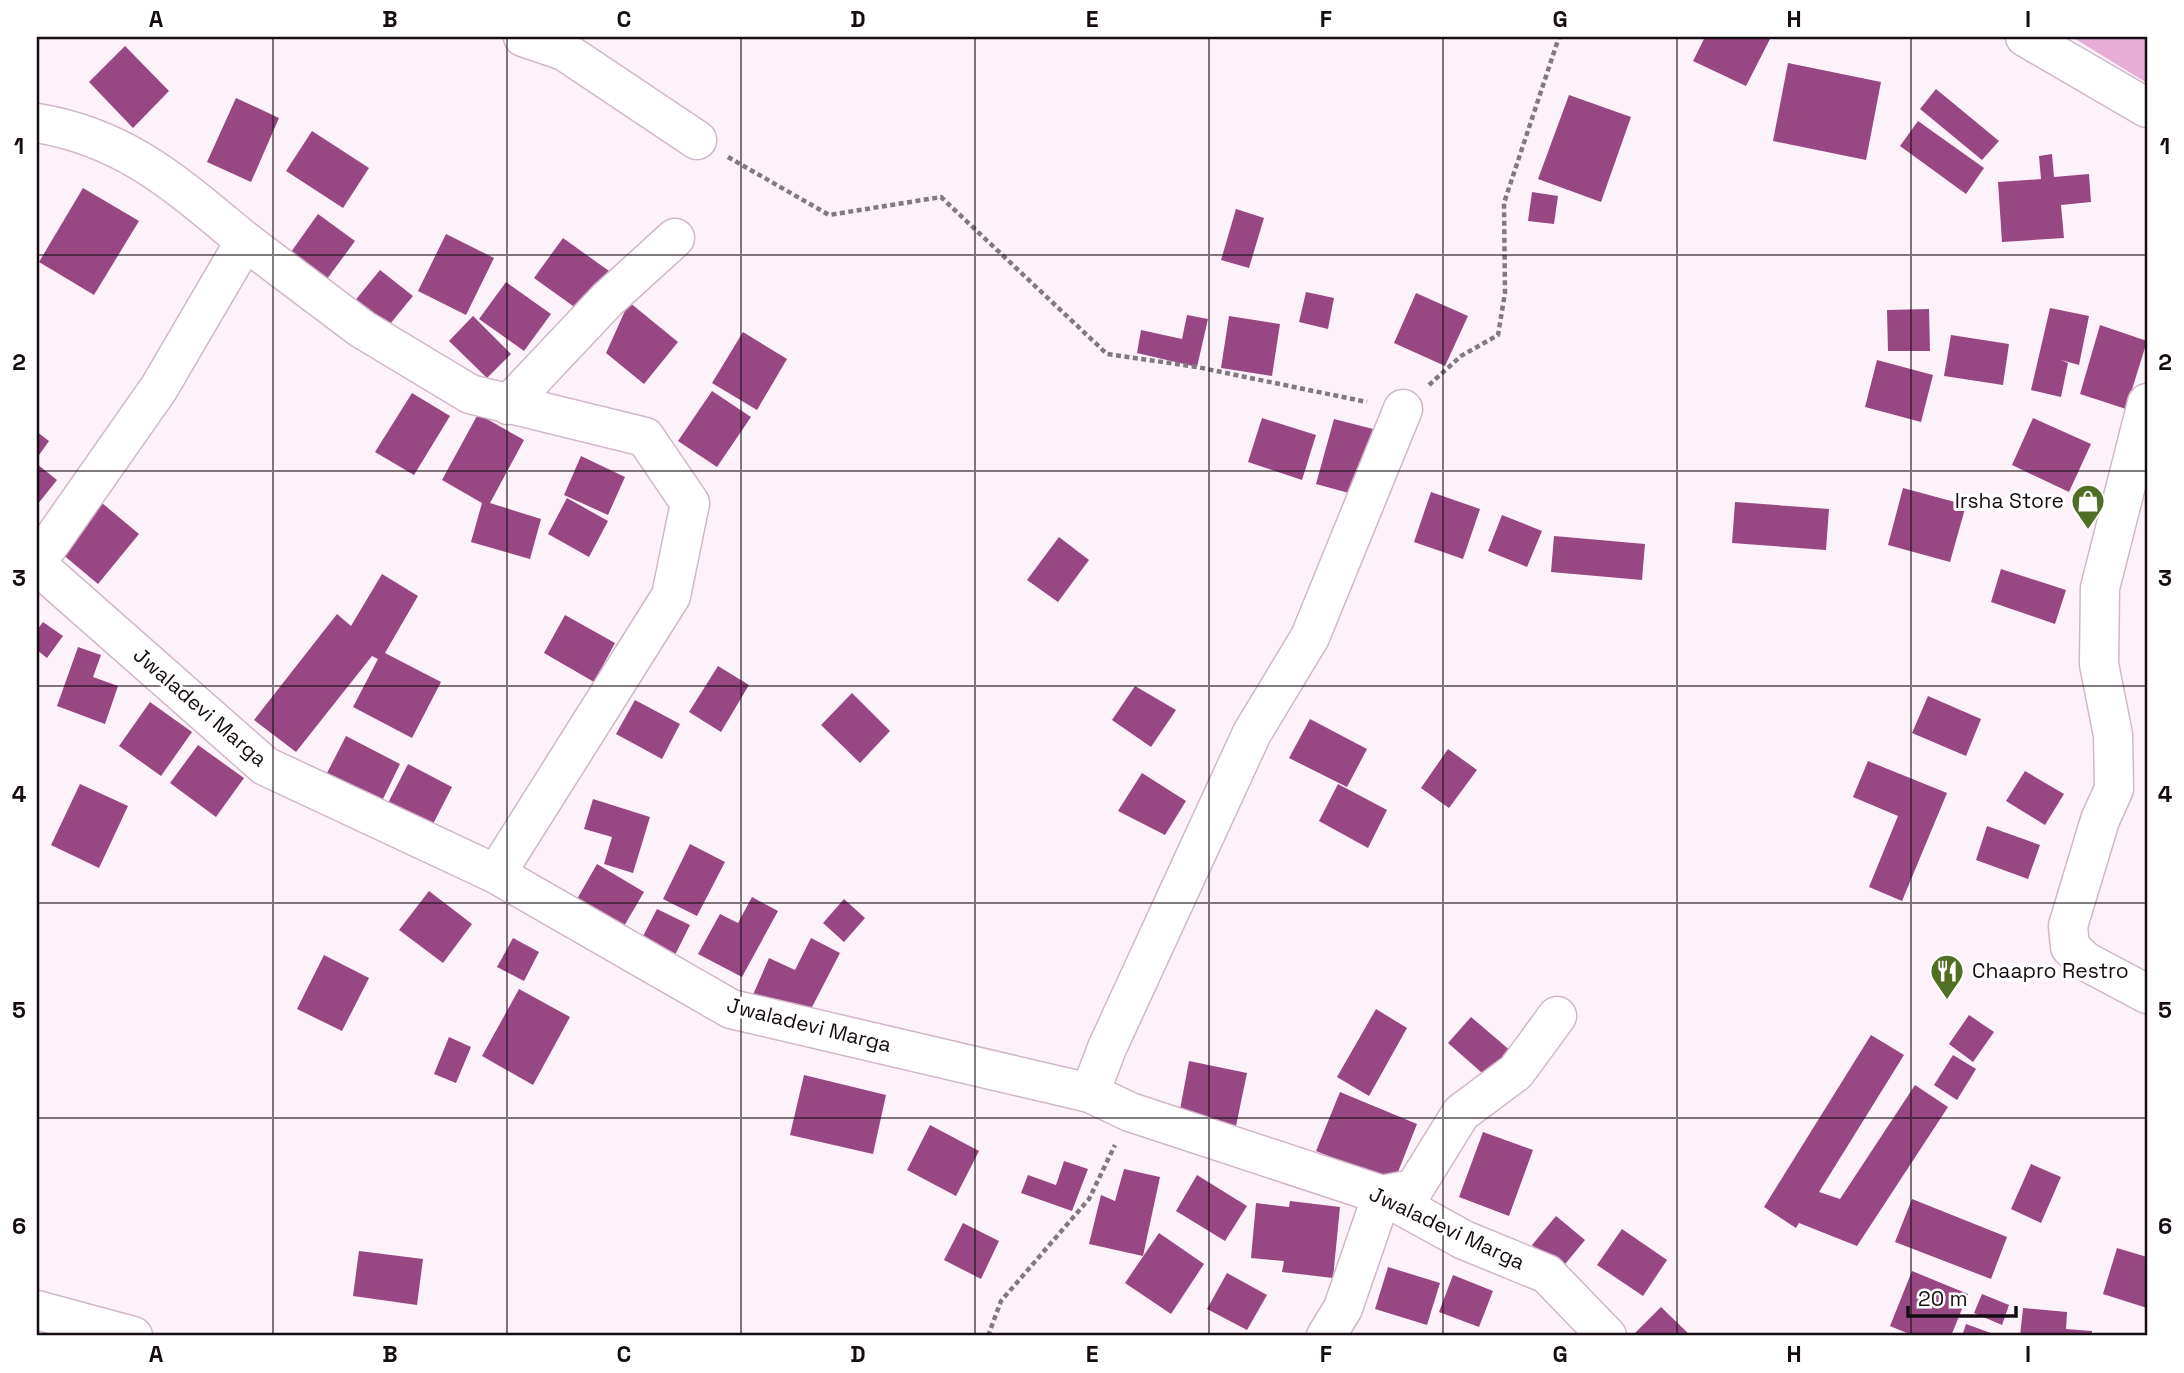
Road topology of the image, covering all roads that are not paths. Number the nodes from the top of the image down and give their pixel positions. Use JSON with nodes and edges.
{"nodes":[{"id":1,"x":523,"y":37,"type":"edge"},
{"id":2,"x":2025,"y":37,"type":"edge"},
{"id":3,"x":2147,"y":108,"type":"edge"},
{"id":4,"x":37,"y":123,"type":"edge"},
{"id":5,"x":697,"y":140,"type":"road end"},
{"id":6,"x":675,"y":237,"type":"dead end"},
{"id":7,"x":245,"y":241,"type":"junction"},
{"id":8,"x":2147,"y":403,"type":"edge"},
{"id":9,"x":508,"y":405,"type":"junction"},
{"id":10,"x":1403,"y":409,"type":"road end"},
{"id":11,"x":37,"y":563,"type":"edge"},
{"id":12,"x":496,"y":874,"type":"junction"},
{"id":13,"x":2147,"y":994,"type":"edge"},
{"id":14,"x":1557,"y":1016,"type":"dead end"},
{"id":15,"x":1090,"y":1093,"type":"junction"},
{"id":16,"x":1382,"y":1195,"type":"junction"},
{"id":17,"x":37,"y":1311,"type":"edge"},
{"id":18,"x":133,"y":1336,"type":"edge"},
{"id":19,"x":1326,"y":1336,"type":"edge"},
{"id":20,"x":1607,"y":1336,"type":"edge"}],
"edges":[{"from":1,"to":5,"type":"street"},
{"from":2,"to":3,"type":"street"},
{"from":4,"to":7,"type":"street"},
{"from":6,"to":9,"type":"street"},
{"from":7,"to":9,"type":"street"},
{"from":7,"to":11,"type":"street","name":"Jwaladevi Marga"},
{"from":8,"to":13,"type":"street"},
{"from":9,"to":12,"type":"street"},
{"from":10,"to":15,"type":"street"},
{"from":11,"to":12,"type":"street","name":"Jwaladevi Marga"},
{"from":12,"to":15,"type":"street","name":"Jwaladevi Marga"},
{"from":14,"to":16,"type":"street"},
{"from":15,"to":16,"type":"street","name":"Jwaladevi Marga"},
{"from":16,"to":19,"type":"street"},
{"from":16,"to":20,"type":"street","name":"Jwaladevi Marga"},
{"from":17,"to":18,"type":"street"}]}
